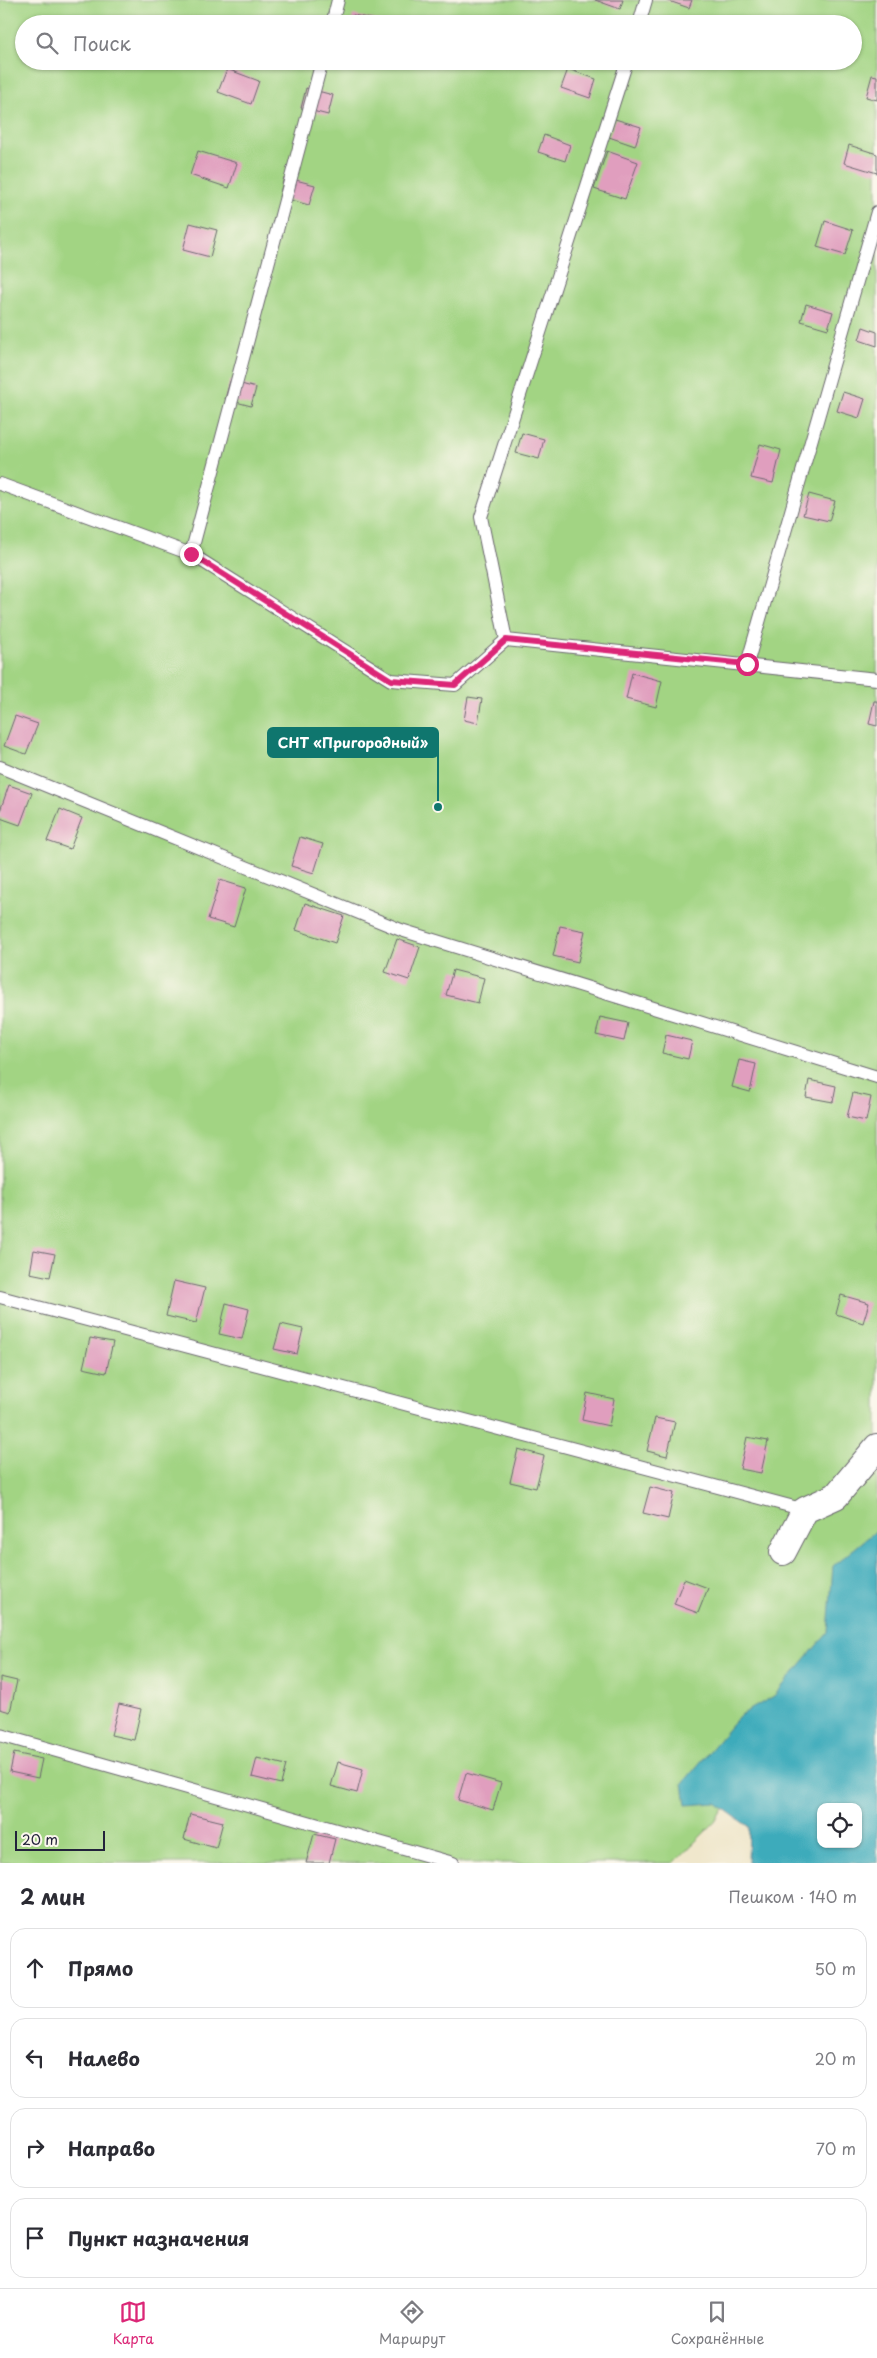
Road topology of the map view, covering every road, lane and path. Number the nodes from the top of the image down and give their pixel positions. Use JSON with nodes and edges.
{"nodes":[{"id":1,"x":338,"y":0,"type":"edge"},
{"id":2,"x":646,"y":0,"type":"edge"},
{"id":3,"x":334,"y":15,"type":"edge"},
{"id":4,"x":642,"y":15,"type":"edge"},
{"id":5,"x":320,"y":70,"type":"edge"},
{"id":6,"x":624,"y":70,"type":"edge"},
{"id":7,"x":877,"y":212,"type":"edge"},
{"id":8,"x":0,"y":484,"type":"edge"},
{"id":9,"x":191,"y":554,"type":"junction"},
{"id":10,"x":506,"y":640,"type":"junction"},
{"id":11,"x":747,"y":664,"type":"junction"},
{"id":12,"x":877,"y":679,"type":"edge"},
{"id":13,"x":0,"y":767,"type":"edge"},
{"id":14,"x":877,"y":1077,"type":"edge"},
{"id":15,"x":0,"y":1297,"type":"edge"},
{"id":16,"x":877,"y":1447,"type":"edge"},
{"id":17,"x":805,"y":1510,"type":"junction"},
{"id":18,"x":783,"y":1552,"type":"dead end"},
{"id":19,"x":0,"y":1735,"type":"edge"},
{"id":20,"x":453,"y":1863,"type":"edge"}],
"edges":[{"from":1,"to":3,"type":"lane"},
{"from":2,"to":4,"type":"lane"},
{"from":5,"to":9,"type":"lane"},
{"from":6,"to":10,"type":"lane"},
{"from":7,"to":11,"type":"lane"},
{"from":8,"to":9,"type":"lane"},
{"from":9,"to":10,"type":"lane"},
{"from":10,"to":11,"type":"lane"},
{"from":11,"to":12,"type":"lane"},
{"from":13,"to":14,"type":"lane"},
{"from":15,"to":17,"type":"lane"},
{"from":16,"to":17,"type":"street"},
{"from":17,"to":18,"type":"street"},
{"from":19,"to":20,"type":"lane"}]}
